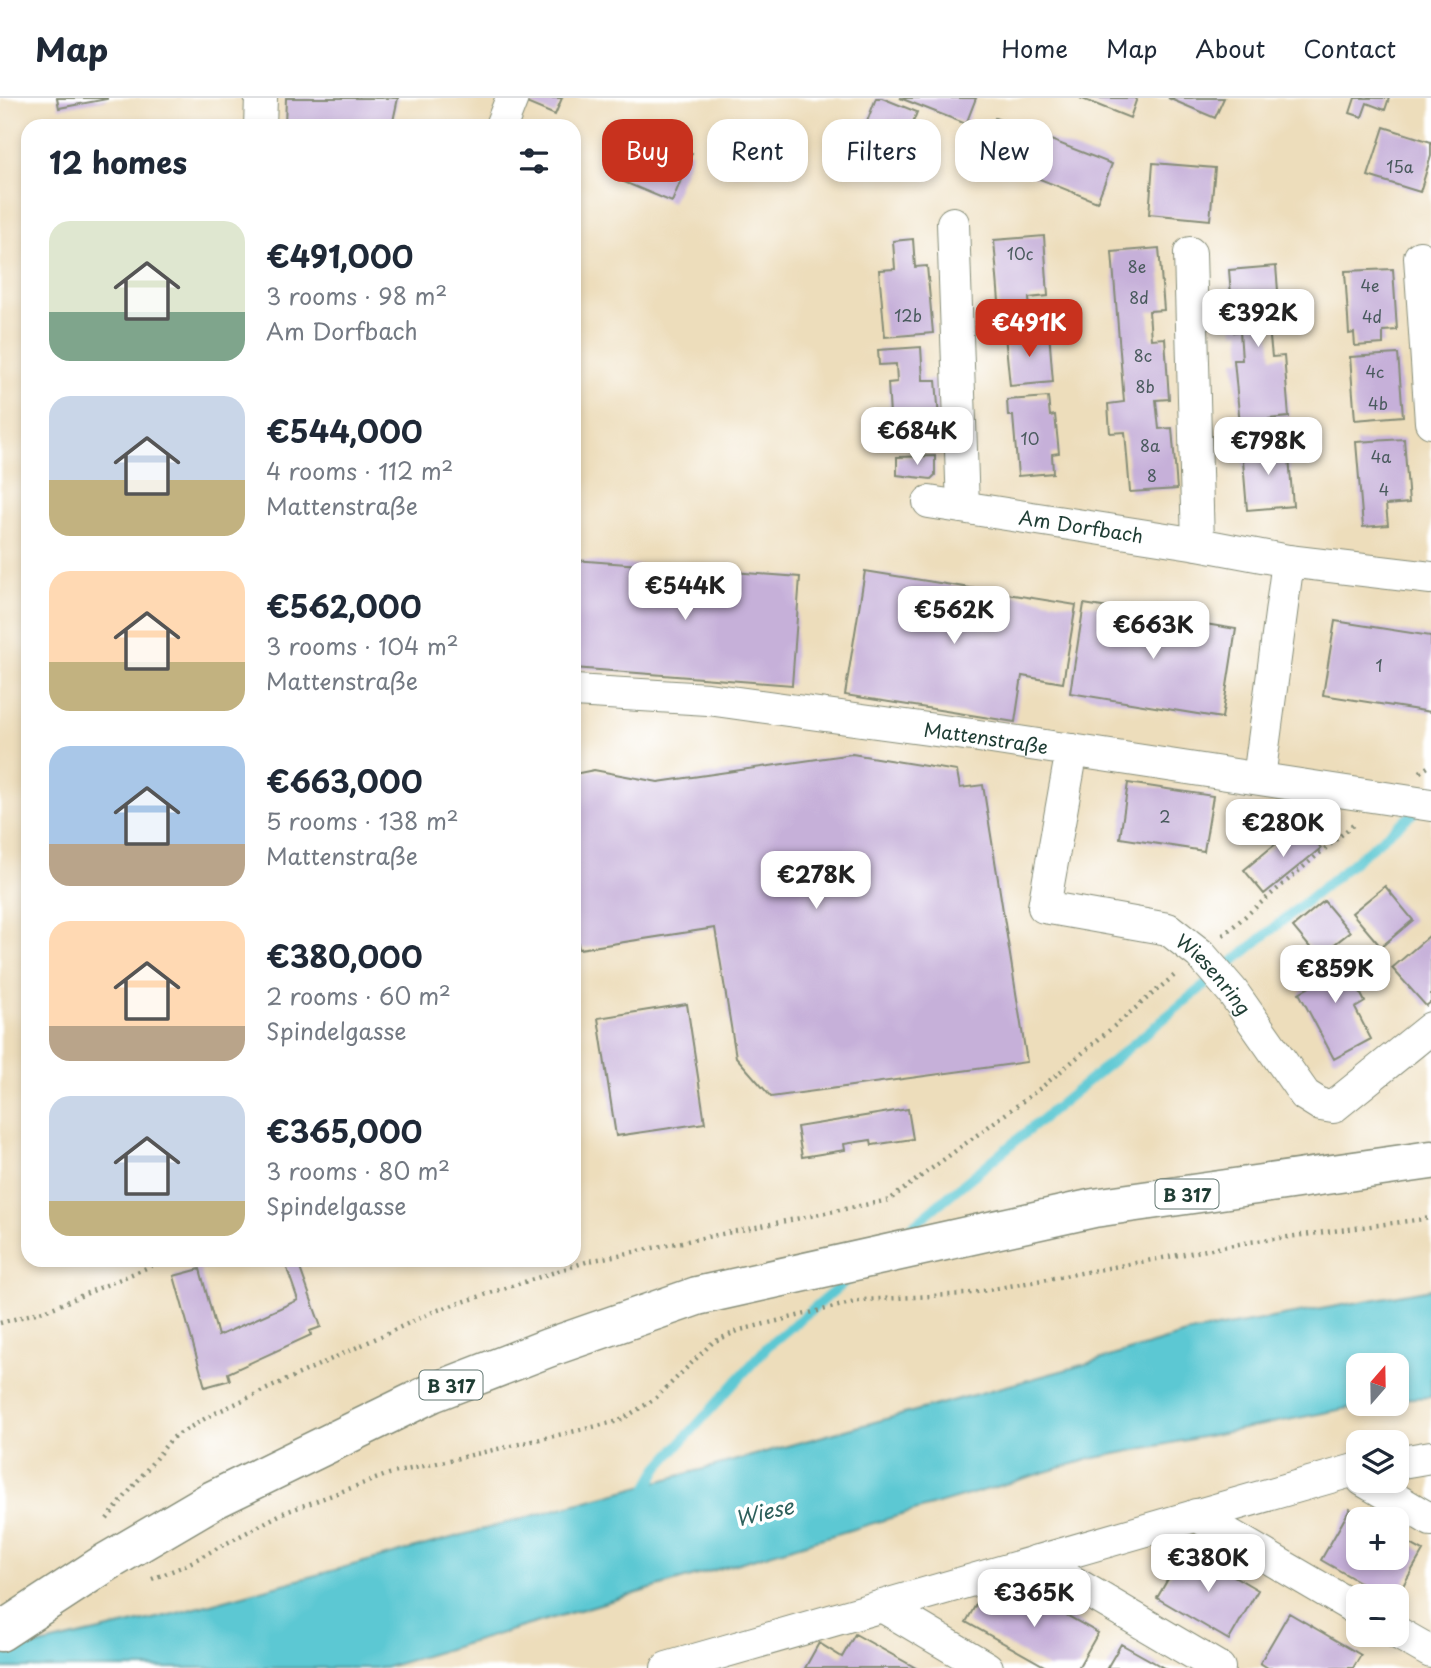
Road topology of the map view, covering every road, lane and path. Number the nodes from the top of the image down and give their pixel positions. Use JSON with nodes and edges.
{"nodes":[{"id":1,"x":261,"y":98,"type":"edge"},
{"id":2,"x":512,"y":98,"type":"edge"},
{"id":3,"x":260,"y":119,"type":"edge"},
{"id":4,"x":504,"y":119,"type":"edge"},
{"id":5,"x":953,"y":223,"type":"dead end"},
{"id":6,"x":1190,"y":253,"type":"dead end"},
{"id":7,"x":1420,"y":257,"type":"dead end"},
{"id":8,"x":1431,"y":422,"type":"edge"},
{"id":9,"x":929,"y":502,"type":"dead end"},
{"id":10,"x":963,"y":507,"type":"junction"},
{"id":11,"x":1198,"y":544,"type":"junction"},
{"id":12,"x":1288,"y":561,"type":"junction"},
{"id":13,"x":1431,"y":578,"type":"edge"},
{"id":14,"x":581,"y":691,"type":"edge"},
{"id":15,"x":1072,"y":750,"type":"junction"},
{"id":16,"x":1259,"y":778,"type":"junction"},
{"id":17,"x":1389,"y":799,"type":"junction"},
{"id":18,"x":1431,"y":805,"type":"edge"},
{"id":19,"x":1204,"y":958,"type":"junction"},
{"id":20,"x":1431,"y":1028,"type":"edge"},
{"id":21,"x":1431,"y":1160,"type":"edge"},
{"id":22,"x":1431,"y":1218,"type":"edge"},
{"id":23,"x":581,"y":1264,"type":"edge"},
{"id":24,"x":149,"y":1267,"type":"edge"},
{"id":25,"x":571,"y":1267,"type":"edge"},
{"id":26,"x":0,"y":1323,"type":"edge"},
{"id":27,"x":1431,"y":1457,"type":"edge"},
{"id":28,"x":1409,"y":1461,"type":"edge"},
{"id":29,"x":1346,"y":1478,"type":"edge"},
{"id":30,"x":1387,"y":1493,"type":"edge"},
{"id":31,"x":1196,"y":1515,"type":"junction"},
{"id":32,"x":1431,"y":1520,"type":"edge"},
{"id":33,"x":101,"y":1526,"type":"dead end"},
{"id":34,"x":1037,"y":1561,"type":"junction"},
{"id":35,"x":140,"y":1583,"type":"dead end"},
{"id":36,"x":1346,"y":1603,"type":"edge"},
{"id":37,"x":882,"y":1606,"type":"junction"},
{"id":38,"x":0,"y":1632,"type":"edge"},
{"id":39,"x":1409,"y":1639,"type":"edge"},
{"id":40,"x":731,"y":1650,"type":"junction"},
{"id":41,"x":1431,"y":1652,"type":"edge"},
{"id":42,"x":667,"y":1668,"type":"edge"},
{"id":43,"x":761,"y":1668,"type":"edge"},
{"id":44,"x":987,"y":1668,"type":"edge"},
{"id":45,"x":1219,"y":1668,"type":"edge"}],
"edges":[{"from":1,"to":3,"type":"street"},
{"from":2,"to":4,"type":"street"},
{"from":5,"to":10,"type":"street"},
{"from":6,"to":11,"type":"street"},
{"from":7,"to":8,"type":"street"},
{"from":9,"to":10,"type":"street","name":"Am Dorfbach"},
{"from":10,"to":11,"type":"street","name":"Am Dorfbach"},
{"from":11,"to":12,"type":"street","name":"Am Dorfbach"},
{"from":12,"to":13,"type":"street","name":"Am Dorfbach"},
{"from":12,"to":16,"type":"street"},
{"from":14,"to":15,"type":"street","name":"Mattenstraße"},
{"from":15,"to":16,"type":"street","name":"Mattenstraße"},
{"from":15,"to":19,"type":"street","name":"Wiesenring"},
{"from":16,"to":17,"type":"street","name":"Mattenstraße"},
{"from":17,"to":18,"type":"street"},
{"from":17,"to":19,"type":"path"},
{"from":19,"to":20,"type":"street","name":"Wiesenring"},
{"from":19,"to":23,"type":"path"},
{"from":21,"to":38,"type":"main road","number":"B 317"},
{"from":22,"to":35,"type":"path"},
{"from":24,"to":26,"type":"path"},
{"from":25,"to":33,"type":"path"},
{"from":27,"to":28,"type":"street"},
{"from":29,"to":31,"type":"street"},
{"from":30,"to":32,"type":"street"},
{"from":31,"to":34,"type":"street"},
{"from":31,"to":36,"type":"street"},
{"from":34,"to":37,"type":"street"},
{"from":34,"to":45,"type":"street"},
{"from":37,"to":40,"type":"street"},
{"from":37,"to":44,"type":"street"},
{"from":39,"to":41,"type":"street"},
{"from":40,"to":42,"type":"street"},
{"from":40,"to":43,"type":"street"}]}
